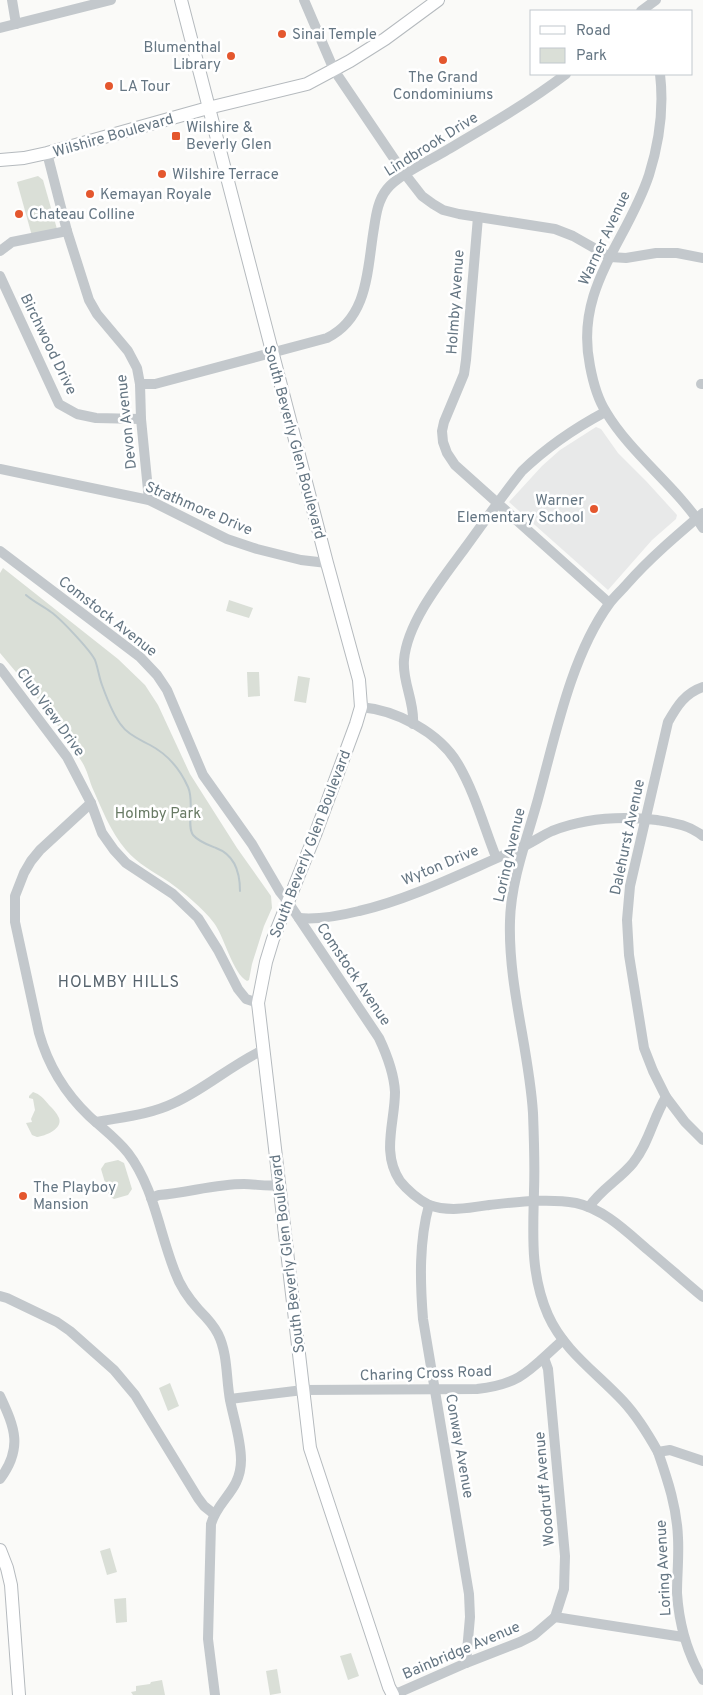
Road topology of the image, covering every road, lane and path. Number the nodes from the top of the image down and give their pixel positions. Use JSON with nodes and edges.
{"nodes":[{"id":1,"x":12,"y":0,"type":"edge"},
{"id":2,"x":111,"y":0,"type":"edge"},
{"id":3,"x":180,"y":0,"type":"edge"},
{"id":4,"x":304,"y":0,"type":"edge"},
{"id":5,"x":438,"y":0,"type":"edge"},
{"id":6,"x":656,"y":0,"type":"edge"},
{"id":7,"x":644,"y":8,"type":"edge"},
{"id":8,"x":16,"y":24,"type":"junction"},
{"id":9,"x":0,"y":28,"type":"edge"},
{"id":10,"x":334,"y":70,"type":"junction"},
{"id":11,"x":565,"y":75,"type":"edge"},
{"id":12,"x":660,"y":75,"type":"edge"},
{"id":13,"x":208,"y":108,"type":"junction"},
{"id":14,"x":47,"y":153,"type":"junction"},
{"id":15,"x":0,"y":160,"type":"edge"},
{"id":16,"x":406,"y":174,"type":"junction"},
{"id":17,"x":478,"y":217,"type":"junction"},
{"id":18,"x":67,"y":231,"type":"junction"},
{"id":19,"x":0,"y":251,"type":"edge"},
{"id":20,"x":610,"y":257,"type":"junction"},
{"id":21,"x":703,"y":258,"type":"edge"},
{"id":22,"x":0,"y":276,"type":"edge"},
{"id":23,"x":272,"y":353,"type":"junction"},
{"id":24,"x":140,"y":384,"type":"junction"},
{"id":25,"x":606,"y":412,"type":"junction"},
{"id":26,"x":141,"y":420,"type":"junction"},
{"id":27,"x":0,"y":469,"type":"edge"},
{"id":28,"x":149,"y":500,"type":"junction"},
{"id":29,"x":497,"y":504,"type":"junction"},
{"id":30,"x":700,"y":516,"type":"edge"},
{"id":31,"x":703,"y":528,"type":"edge"},
{"id":32,"x":0,"y":551,"type":"edge"},
{"id":33,"x":326,"y":563,"type":"junction"},
{"id":34,"x":609,"y":604,"type":"junction"},
{"id":35,"x":0,"y":668,"type":"edge"},
{"id":36,"x":703,"y":687,"type":"edge"},
{"id":37,"x":360,"y":707,"type":"junction"},
{"id":38,"x":413,"y":724,"type":"junction"},
{"id":39,"x":90,"y":803,"type":"junction"},
{"id":40,"x":645,"y":819,"type":"junction"},
{"id":41,"x":703,"y":836,"type":"edge"},
{"id":42,"x":525,"y":846,"type":"junction"},
{"id":43,"x":496,"y":858,"type":"junction"},
{"id":44,"x":288,"y":902,"type":"junction"},
{"id":45,"x":299,"y":918,"type":"junction"},
{"id":46,"x":258,"y":1003,"type":"junction"},
{"id":47,"x":263,"y":1050,"type":"junction"},
{"id":48,"x":666,"y":1097,"type":"junction"},
{"id":49,"x":96,"y":1122,"type":"junction"},
{"id":50,"x":703,"y":1140,"type":"edge"},
{"id":51,"x":279,"y":1185,"type":"junction"},
{"id":52,"x":151,"y":1198,"type":"junction"},
{"id":53,"x":534,"y":1201,"type":"junction"},
{"id":54,"x":429,"y":1205,"type":"junction"},
{"id":55,"x":590,"y":1206,"type":"junction"},
{"id":56,"x":0,"y":1296,"type":"edge"},
{"id":57,"x":703,"y":1297,"type":"edge"},
{"id":58,"x":563,"y":1340,"type":"junction"},
{"id":59,"x":544,"y":1358,"type":"junction"},
{"id":60,"x":435,"y":1389,"type":"junction"},
{"id":61,"x":303,"y":1390,"type":"junction"},
{"id":62,"x":0,"y":1396,"type":"edge"},
{"id":63,"x":230,"y":1399,"type":"junction"},
{"id":64,"x":658,"y":1452,"type":"junction"},
{"id":65,"x":703,"y":1461,"type":"edge"},
{"id":66,"x":0,"y":1479,"type":"edge"},
{"id":67,"x":214,"y":1514,"type":"junction"},
{"id":68,"x":0,"y":1550,"type":"edge"},
{"id":69,"x":555,"y":1617,"type":"junction"},
{"id":70,"x":683,"y":1637,"type":"junction"},
{"id":71,"x":466,"y":1663,"type":"junction"},
{"id":72,"x":703,"y":1680,"type":"edge"},
{"id":73,"x":392,"y":1694,"type":"edge"},
{"id":74,"x":19,"y":1695,"type":"edge"},
{"id":75,"x":215,"y":1695,"type":"edge"}],
"edges":[{"from":1,"to":8,"type":"street"},
{"from":2,"to":8,"type":"street"},
{"from":3,"to":13,"type":"main road","name":"South Beverly Glen Boulevard"},
{"from":4,"to":10,"type":"street"},
{"from":5,"to":10,"type":"main road","name":"Wilshire Boulevard"},
{"from":6,"to":7,"type":"street"},
{"from":8,"to":9,"type":"street"},
{"from":10,"to":13,"type":"main road","name":"Wilshire Boulevard"},
{"from":10,"to":16,"type":"street"},
{"from":11,"to":16,"type":"street","name":"Lindbrook Drive"},
{"from":12,"to":20,"type":"street","name":"Warner Avenue"},
{"from":13,"to":14,"type":"main road","name":"Wilshire Boulevard"},
{"from":13,"to":23,"type":"main road","name":"South Beverly Glen Boulevard"},
{"from":14,"to":15,"type":"main road","name":"Wilshire Boulevard"},
{"from":14,"to":18,"type":"street","name":"Devon Avenue"},
{"from":16,"to":17,"type":"street"},
{"from":16,"to":23,"type":"street","name":"Lindbrook Drive"},
{"from":17,"to":20,"type":"street"},
{"from":17,"to":29,"type":"street","name":"Holmby Avenue"},
{"from":18,"to":19,"type":"street"},
{"from":18,"to":24,"type":"street","name":"Devon Avenue"},
{"from":20,"to":21,"type":"street"},
{"from":20,"to":25,"type":"street","name":"Warner Avenue"},
{"from":22,"to":26,"type":"street","name":"Birchwood Drive"},
{"from":23,"to":24,"type":"street","name":"Lindbrook Drive"},
{"from":23,"to":33,"type":"main road","name":"South Beverly Glen Boulevard"},
{"from":24,"to":26,"type":"street","name":"Devon Avenue"},
{"from":25,"to":29,"type":"street"},
{"from":25,"to":30,"type":"street","name":"Warner Avenue"},
{"from":26,"to":28,"type":"street","name":"Devon Avenue"},
{"from":27,"to":28,"type":"street","name":"Strathmore Drive"},
{"from":28,"to":33,"type":"street","name":"Strathmore Drive"},
{"from":29,"to":34,"type":"street","name":"Holmby Avenue"},
{"from":29,"to":38,"type":"street"},
{"from":30,"to":31,"type":"street","name":"Warner Avenue"},
{"from":30,"to":34,"type":"street","name":"Loring Avenue"},
{"from":32,"to":44,"type":"street","name":"Comstock Avenue"},
{"from":33,"to":37,"type":"main road","name":"South Beverly Glen Boulevard"},
{"from":34,"to":42,"type":"street","name":"Loring Avenue"},
{"from":35,"to":39,"type":"street","name":"Club View Drive"},
{"from":36,"to":40,"type":"street","name":"Dalehurst Avenue"},
{"from":37,"to":38,"type":"street"},
{"from":37,"to":44,"type":"main road","name":"South Beverly Glen Boulevard"},
{"from":38,"to":43,"type":"street"},
{"from":39,"to":46,"type":"street","name":"Club View Drive"},
{"from":39,"to":49,"type":"street"},
{"from":40,"to":41,"type":"street","name":"Wyton Drive"},
{"from":40,"to":42,"type":"street","name":"Wyton Drive"},
{"from":40,"to":48,"type":"street","name":"Dalehurst Avenue"},
{"from":42,"to":43,"type":"street","name":"Wyton Drive"},
{"from":42,"to":53,"type":"street","name":"Loring Avenue"},
{"from":43,"to":45,"type":"street","name":"Wyton Drive"},
{"from":44,"to":45,"type":"street","name":"Comstock Avenue"},
{"from":44,"to":46,"type":"main road","name":"South Beverly Glen Boulevard"},
{"from":45,"to":54,"type":"street","name":"Comstock Avenue"},
{"from":46,"to":47,"type":"main road","name":"South Beverly Glen Boulevard"},
{"from":47,"to":49,"type":"street"},
{"from":47,"to":51,"type":"main road","name":"South Beverly Glen Boulevard"},
{"from":48,"to":50,"type":"street","name":"Dalehurst Avenue"},
{"from":48,"to":55,"type":"street"},
{"from":49,"to":52,"type":"street"},
{"from":51,"to":52,"type":"street"},
{"from":51,"to":61,"type":"main road","name":"South Beverly Glen Boulevard"},
{"from":52,"to":63,"type":"street"},
{"from":53,"to":54,"type":"street"},
{"from":53,"to":55,"type":"street"},
{"from":53,"to":58,"type":"street","name":"Loring Avenue"},
{"from":54,"to":60,"type":"street","name":"Conway Avenue"},
{"from":55,"to":57,"type":"street"},
{"from":56,"to":67,"type":"street"},
{"from":58,"to":59,"type":"street","name":"Charing Cross Road"},
{"from":58,"to":64,"type":"street"},
{"from":59,"to":60,"type":"street","name":"Charing Cross Road"},
{"from":59,"to":69,"type":"street","name":"Woodruff Avenue"},
{"from":60,"to":61,"type":"street","name":"Charing Cross Road"},
{"from":60,"to":71,"type":"street","name":"Conway Avenue"},
{"from":61,"to":63,"type":"street","name":"Charing Cross Road"},
{"from":61,"to":73,"type":"main road","name":"South Beverly Glen Boulevard"},
{"from":62,"to":66,"type":"street"},
{"from":63,"to":67,"type":"street"},
{"from":64,"to":65,"type":"street"},
{"from":64,"to":70,"type":"street","name":"Loring Avenue"},
{"from":67,"to":75,"type":"street"},
{"from":68,"to":74,"type":"main road"},
{"from":69,"to":70,"type":"street"},
{"from":69,"to":71,"type":"street","name":"Bainbridge Avenue"},
{"from":70,"to":72,"type":"street","name":"Loring Avenue"},
{"from":71,"to":73,"type":"street","name":"Bainbridge Avenue"}]}
